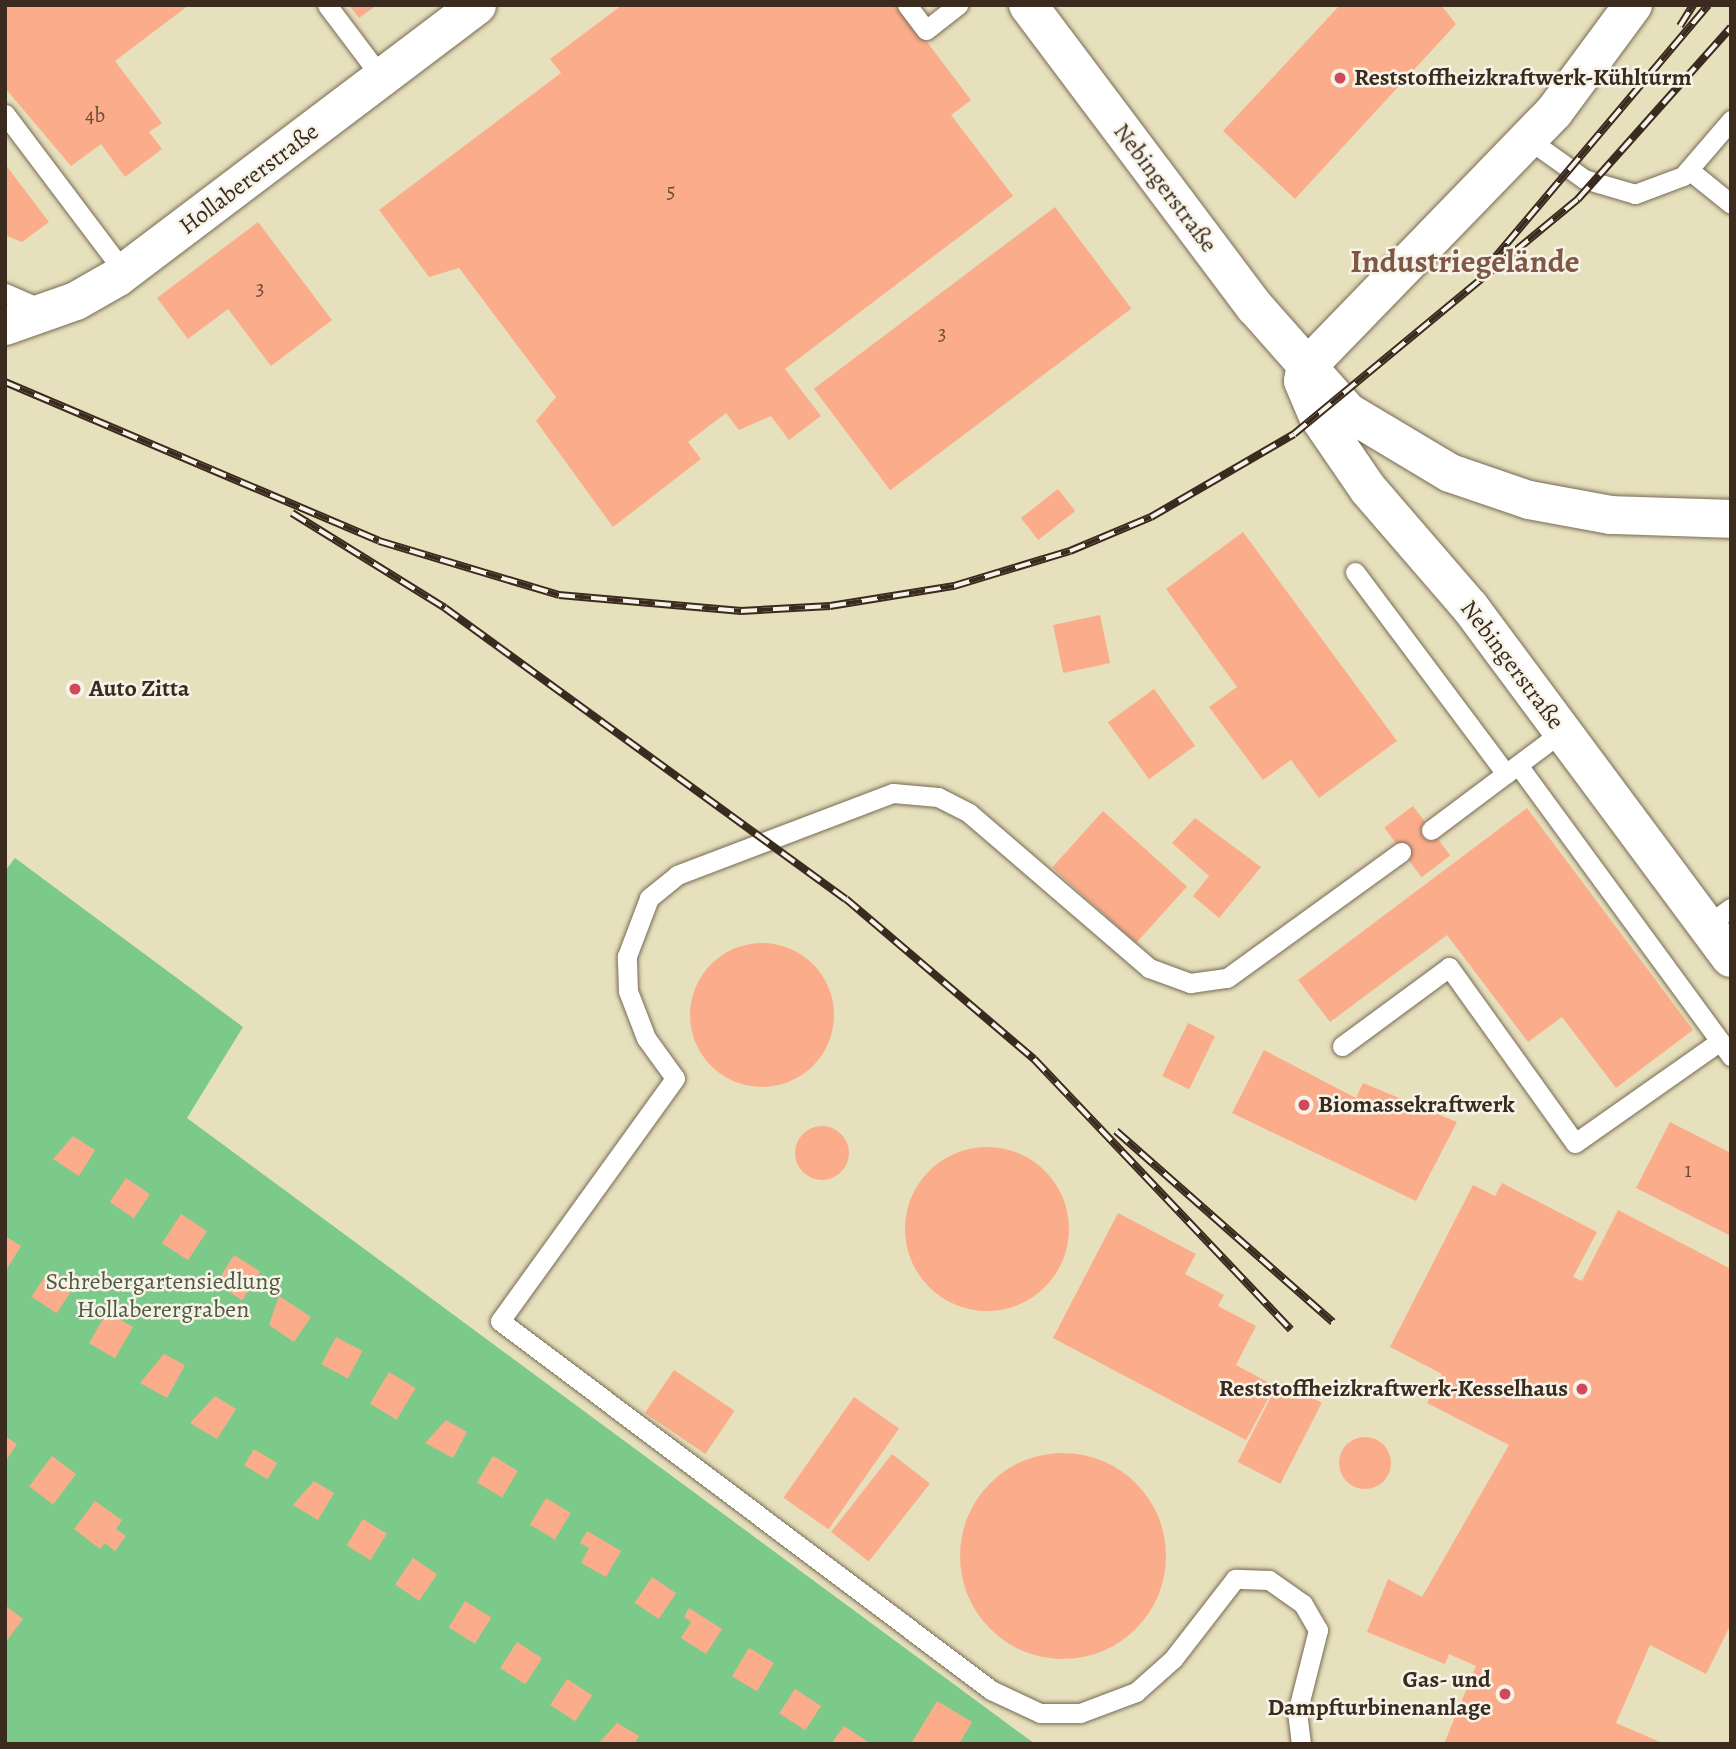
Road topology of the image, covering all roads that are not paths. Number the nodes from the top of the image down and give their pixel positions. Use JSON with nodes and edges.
{"nodes":[{"id":1,"x":327,"y":5,"type":"edge"},
{"id":2,"x":477,"y":5,"type":"edge"},
{"id":3,"x":907,"y":5,"type":"edge"},
{"id":4,"x":958,"y":5,"type":"edge"},
{"id":5,"x":1028,"y":5,"type":"edge"},
{"id":6,"x":1633,"y":5,"type":"edge"},
{"id":7,"x":383,"y":78,"type":"junction"},
{"id":8,"x":5,"y":114,"type":"edge"},
{"id":9,"x":1731,"y":120,"type":"edge"},
{"id":10,"x":1528,"y":139,"type":"junction"},
{"id":11,"x":1689,"y":170,"type":"junction"},
{"id":12,"x":1731,"y":204,"type":"edge"},
{"id":13,"x":124,"y":272,"type":"junction"},
{"id":14,"x":5,"y":293,"type":"edge"},
{"id":15,"x":48,"y":312,"type":"junction"},
{"id":16,"x":5,"y":326,"type":"edge"},
{"id":17,"x":1305,"y":369,"type":"junction"},
{"id":18,"x":1731,"y":519,"type":"edge"},
{"id":19,"x":1355,"y":572,"type":"dead end"},
{"id":20,"x":1563,"y":731,"type":"junction"},
{"id":21,"x":1512,"y":769,"type":"junction"},
{"id":22,"x":1431,"y":830,"type":"dead end"},
{"id":23,"x":1401,"y":852,"type":"dead end"},
{"id":24,"x":1718,"y":917,"type":"edge"},
{"id":25,"x":1731,"y":958,"type":"edge"},
{"id":26,"x":1342,"y":1046,"type":"dead end"},
{"id":27,"x":1725,"y":1049,"type":"edge"},
{"id":28,"x":1301,"y":1744,"type":"edge"}],
"edges":[{"from":1,"to":7,"type":"lane"},
{"from":2,"to":7,"type":"street","name":"Hollabererstraße"},
{"from":3,"to":4,"type":"lane"},
{"from":5,"to":17,"type":"street","name":"Nebingerstraße"},
{"from":6,"to":10,"type":"street"},
{"from":7,"to":13,"type":"street","name":"Hollabererstraße"},
{"from":8,"to":13,"type":"lane"},
{"from":9,"to":11,"type":"lane"},
{"from":10,"to":11,"type":"lane"},
{"from":10,"to":17,"type":"street"},
{"from":11,"to":12,"type":"lane"},
{"from":13,"to":15,"type":"street","name":"Hollabererstraße"},
{"from":14,"to":15,"type":"lane"},
{"from":15,"to":16,"type":"street","name":"Hollabererstraße"},
{"from":17,"to":18,"type":"street","name":"Nebingerstraße"},
{"from":17,"to":20,"type":"street","name":"Nebingerstraße"},
{"from":19,"to":21,"type":"lane"},
{"from":20,"to":21,"type":"lane"},
{"from":20,"to":24,"type":"street","name":"Nebingerstraße"},
{"from":21,"to":22,"type":"lane"},
{"from":21,"to":27,"type":"lane"},
{"from":23,"to":28,"type":"lane"},
{"from":24,"to":25,"type":"street","name":"Nebingerstraße"},
{"from":26,"to":27,"type":"lane"}]}
